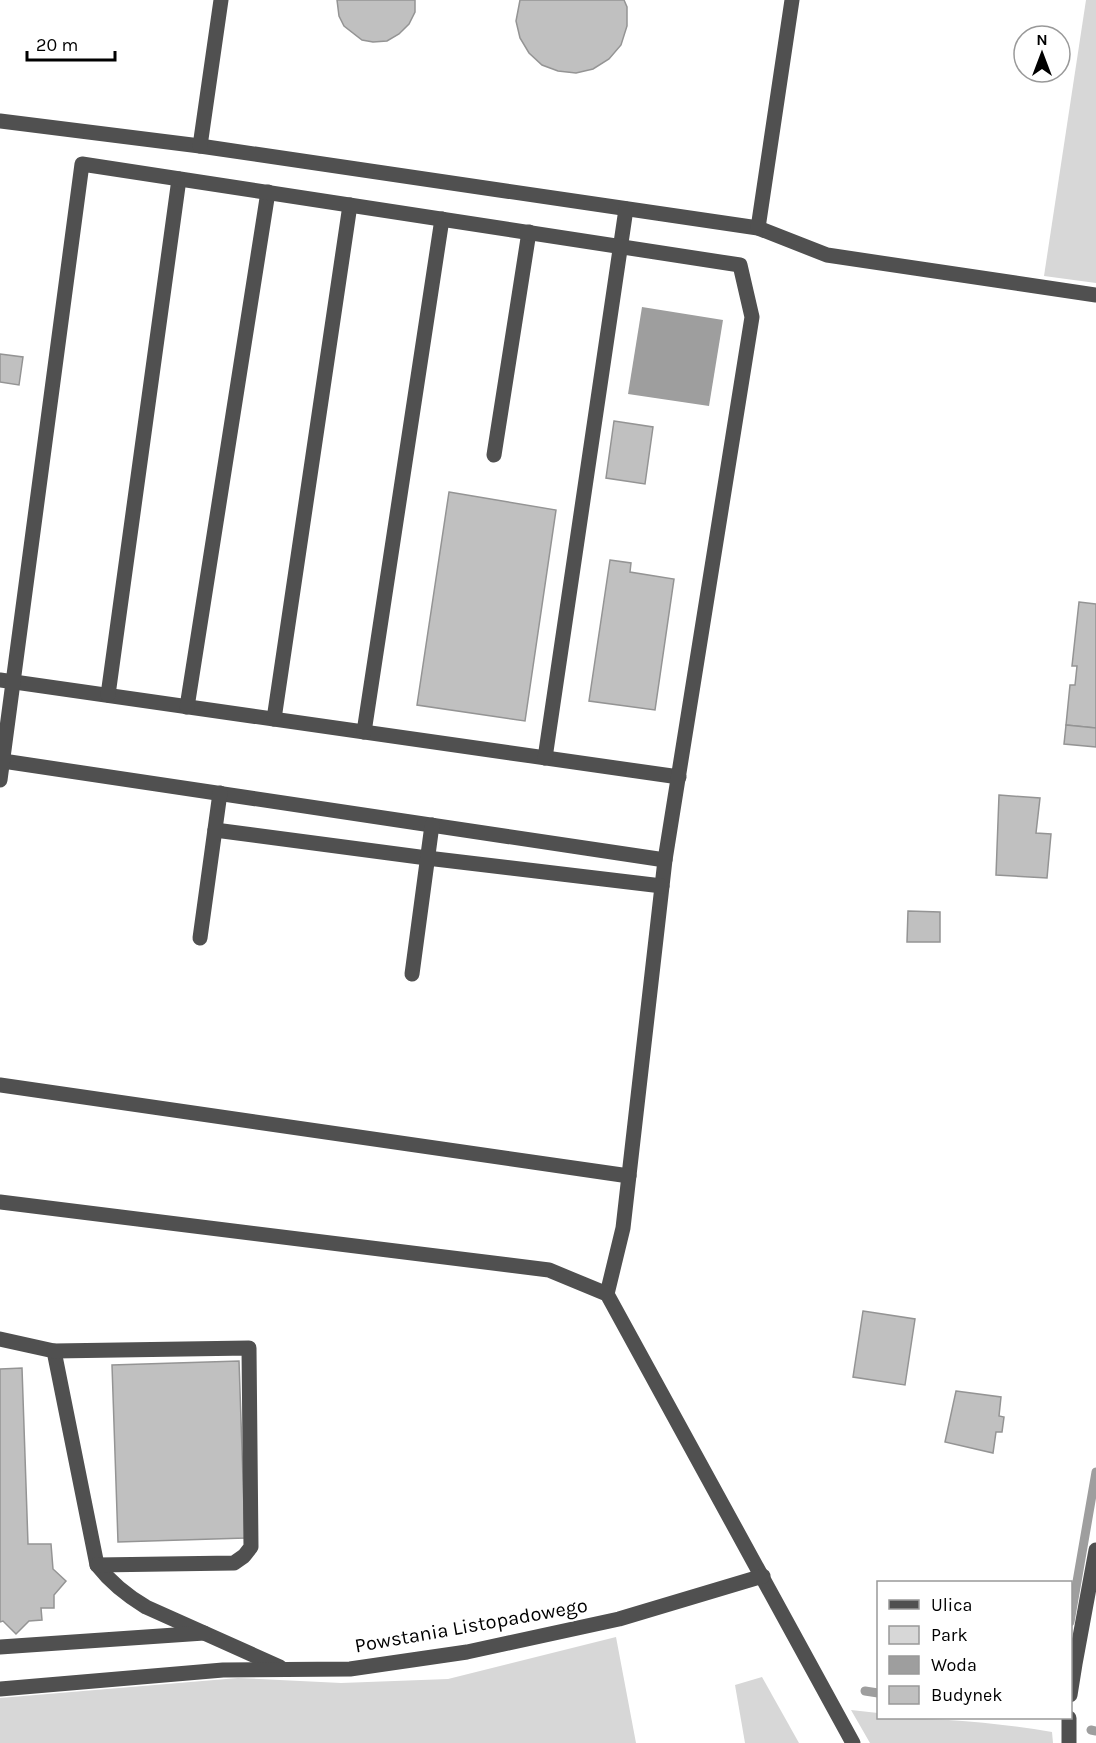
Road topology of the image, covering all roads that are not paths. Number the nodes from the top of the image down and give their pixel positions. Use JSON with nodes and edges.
{"nodes":[{"id":1,"x":221,"y":0,"type":"edge"},
{"id":2,"x":792,"y":0,"type":"edge"},
{"id":3,"x":0,"y":121,"type":"edge"},
{"id":4,"x":200,"y":146,"type":"junction"},
{"id":5,"x":179,"y":178,"type":"junction"},
{"id":6,"x":268,"y":192,"type":"junction"},
{"id":7,"x":350,"y":205,"type":"junction"},
{"id":8,"x":626,"y":209,"type":"junction"},
{"id":9,"x":442,"y":219,"type":"junction"},
{"id":10,"x":758,"y":228,"type":"junction"},
{"id":11,"x":529,"y":232,"type":"junction"},
{"id":12,"x":621,"y":246,"type":"junction"},
{"id":13,"x":1096,"y":295,"type":"edge"},
{"id":14,"x":494,"y":455,"type":"dead end"},
{"id":15,"x":7,"y":681,"type":"edge"},
{"id":16,"x":108,"y":695,"type":"junction"},
{"id":17,"x":187,"y":707,"type":"junction"},
{"id":18,"x":274,"y":719,"type":"junction"},
{"id":19,"x":364,"y":732,"type":"junction"},
{"id":20,"x":545,"y":758,"type":"junction"},
{"id":21,"x":3,"y":761,"type":"junction"},
{"id":22,"x":679,"y":777,"type":"junction"},
{"id":23,"x":0,"y":780,"type":"edge"},
{"id":24,"x":220,"y":793,"type":"junction"},
{"id":25,"x":432,"y":825,"type":"junction"},
{"id":26,"x":215,"y":830,"type":"junction"},
{"id":27,"x":427,"y":858,"type":"junction"},
{"id":28,"x":665,"y":860,"type":"junction"},
{"id":29,"x":662,"y":886,"type":"junction"},
{"id":30,"x":200,"y":938,"type":"dead end"},
{"id":31,"x":412,"y":974,"type":"dead end"},
{"id":32,"x":0,"y":1085,"type":"edge"},
{"id":33,"x":628,"y":1176,"type":"junction"},
{"id":34,"x":0,"y":1202,"type":"edge"},
{"id":35,"x":607,"y":1294,"type":"junction"},
{"id":36,"x":0,"y":1339,"type":"edge"},
{"id":37,"x":54,"y":1351,"type":"junction"},
{"id":38,"x":1096,"y":1550,"type":"edge"},
{"id":39,"x":97,"y":1565,"type":"junction"},
{"id":40,"x":763,"y":1576,"type":"junction"},
{"id":41,"x":1089,"y":1627,"type":"edge"},
{"id":42,"x":206,"y":1633,"type":"junction"},
{"id":43,"x":0,"y":1647,"type":"edge"},
{"id":44,"x":284,"y":1668,"type":"junction"},
{"id":45,"x":0,"y":1689,"type":"edge"},
{"id":46,"x":1072,"y":1691,"type":"edge"},
{"id":47,"x":1069,"y":1719,"type":"edge"},
{"id":48,"x":853,"y":1743,"type":"edge"},
{"id":49,"x":1069,"y":1743,"type":"edge"}],
"edges":[{"from":1,"to":4,"type":"street"},
{"from":2,"to":10,"type":"street"},
{"from":3,"to":4,"type":"street"},
{"from":4,"to":8,"type":"street"},
{"from":5,"to":6,"type":"street"},
{"from":5,"to":15,"type":"street"},
{"from":5,"to":16,"type":"street"},
{"from":6,"to":7,"type":"street"},
{"from":6,"to":17,"type":"street"},
{"from":7,"to":9,"type":"street"},
{"from":7,"to":18,"type":"street"},
{"from":8,"to":10,"type":"street"},
{"from":8,"to":12,"type":"street"},
{"from":9,"to":11,"type":"street"},
{"from":9,"to":19,"type":"street"},
{"from":10,"to":13,"type":"street"},
{"from":11,"to":12,"type":"street"},
{"from":11,"to":14,"type":"street"},
{"from":12,"to":20,"type":"street"},
{"from":12,"to":22,"type":"street"},
{"from":15,"to":16,"type":"street"},
{"from":15,"to":21,"type":"street"},
{"from":16,"to":17,"type":"street"},
{"from":17,"to":18,"type":"street"},
{"from":18,"to":19,"type":"street"},
{"from":19,"to":20,"type":"street"},
{"from":20,"to":22,"type":"street"},
{"from":21,"to":23,"type":"street"},
{"from":21,"to":24,"type":"street"},
{"from":22,"to":28,"type":"street"},
{"from":24,"to":25,"type":"street"},
{"from":24,"to":26,"type":"street"},
{"from":25,"to":27,"type":"street"},
{"from":25,"to":28,"type":"street"},
{"from":26,"to":27,"type":"street"},
{"from":26,"to":30,"type":"street"},
{"from":27,"to":29,"type":"street"},
{"from":27,"to":31,"type":"street"},
{"from":28,"to":29,"type":"street"},
{"from":29,"to":33,"type":"street"},
{"from":32,"to":33,"type":"street"},
{"from":33,"to":35,"type":"street"},
{"from":34,"to":35,"type":"street"},
{"from":35,"to":40,"type":"street"},
{"from":36,"to":37,"type":"street"},
{"from":37,"to":39,"type":"street"},
{"from":37,"to":39,"type":"street"},
{"from":38,"to":41,"type":"street"},
{"from":39,"to":42,"type":"street"},
{"from":40,"to":44,"type":"street","name":"Powstania Listopadowego"},
{"from":40,"to":48,"type":"street"},
{"from":41,"to":46,"type":"street"},
{"from":42,"to":43,"type":"street"},
{"from":42,"to":44,"type":"street"},
{"from":44,"to":45,"type":"street","name":"Powstania Listopadowego"},
{"from":47,"to":49,"type":"street"}]}
